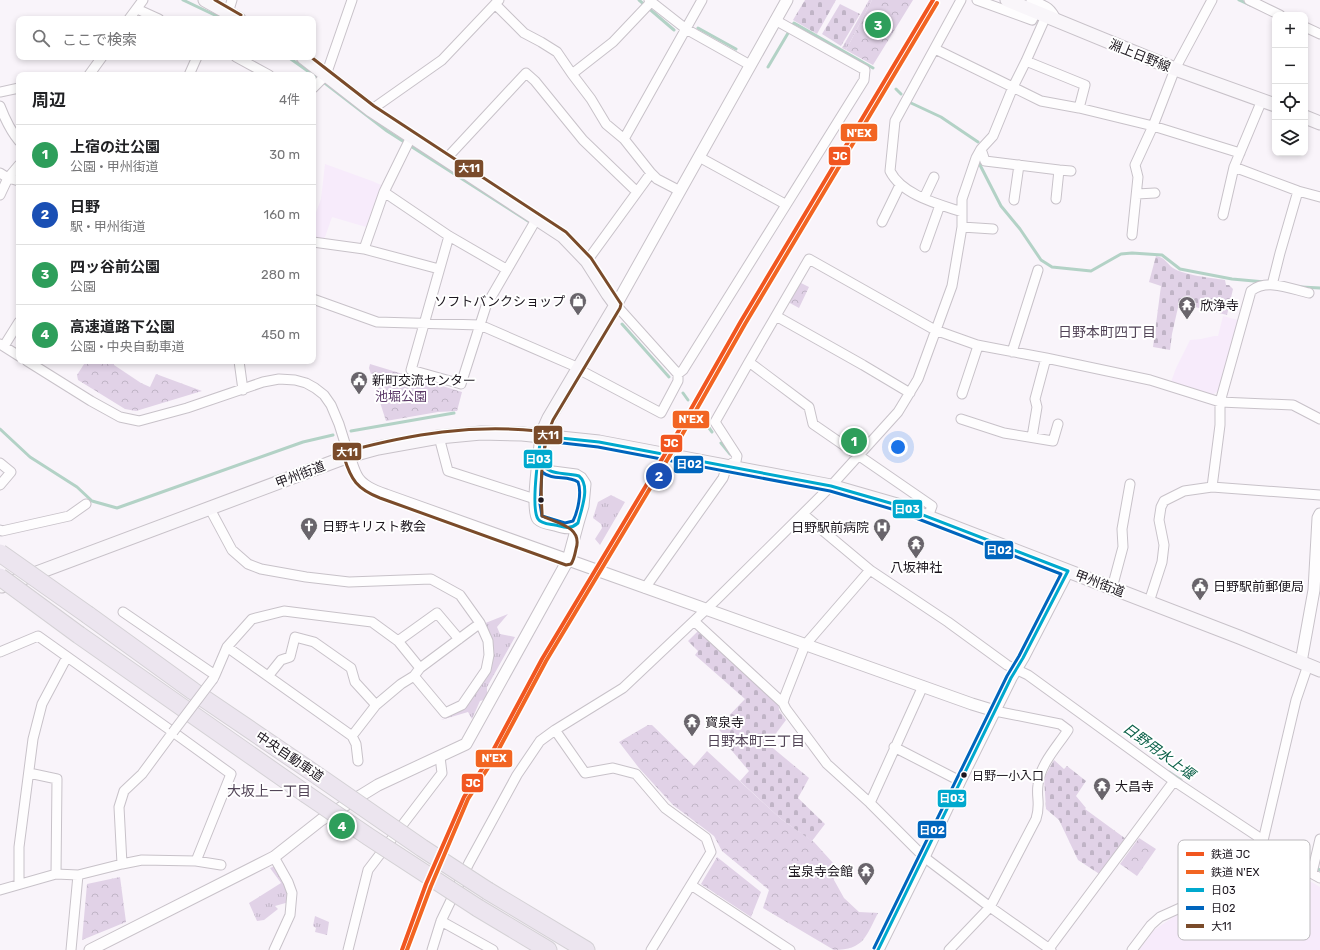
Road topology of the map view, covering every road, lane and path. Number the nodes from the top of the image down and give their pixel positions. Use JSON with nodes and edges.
{"nodes":[{"id":1,"x":143,"y":0,"type":"edge"},
{"id":2,"x":206,"y":0,"type":"edge"},
{"id":3,"x":232,"y":0,"type":"edge"},
{"id":4,"x":352,"y":0,"type":"edge"},
{"id":5,"x":702,"y":0,"type":"edge"},
{"id":6,"x":787,"y":0,"type":"edge"},
{"id":7,"x":961,"y":0,"type":"edge"},
{"id":8,"x":977,"y":0,"type":"edge"},
{"id":9,"x":1007,"y":0,"type":"edge"},
{"id":10,"x":1212,"y":0,"type":"edge"},
{"id":11,"x":1249,"y":0,"type":"edge"},
{"id":12,"x":497,"y":2,"type":"edge"},
{"id":13,"x":648,"y":4,"type":"edge"},
{"id":14,"x":137,"y":9,"type":"junction"},
{"id":15,"x":1044,"y":9,"type":"edge"},
{"id":16,"x":1274,"y":12,"type":"edge"},
{"id":17,"x":131,"y":16,"type":"edge"},
{"id":18,"x":152,"y":16,"type":"edge"},
{"id":19,"x":234,"y":16,"type":"edge"},
{"id":20,"x":775,"y":20,"type":"junction"},
{"id":21,"x":1308,"y":28,"type":"edge"},
{"id":22,"x":686,"y":29,"type":"junction"},
{"id":23,"x":1320,"y":34,"type":"edge"},
{"id":24,"x":935,"y":48,"type":"junction"},
{"id":25,"x":100,"y":60,"type":"edge"},
{"id":26,"x":196,"y":60,"type":"edge"},
{"id":27,"x":242,"y":60,"type":"edge"},
{"id":28,"x":305,"y":60,"type":"edge"},
{"id":29,"x":1026,"y":61,"type":"junction"},
{"id":30,"x":750,"y":65,"type":"junction"},
{"id":31,"x":1175,"y":69,"type":"junction"},
{"id":32,"x":91,"y":72,"type":"edge"},
{"id":33,"x":190,"y":72,"type":"edge"},
{"id":34,"x":264,"y":72,"type":"edge"},
{"id":35,"x":314,"y":72,"type":"edge"},
{"id":36,"x":572,"y":74,"type":"junction"},
{"id":37,"x":320,"y":81,"type":"edge"},
{"id":38,"x":1013,"y":86,"type":"junction"},
{"id":39,"x":16,"y":89,"type":"edge"},
{"id":40,"x":0,"y":92,"type":"edge"},
{"id":41,"x":1262,"y":100,"type":"junction"},
{"id":42,"x":1272,"y":104,"type":"edge"},
{"id":43,"x":0,"y":106,"type":"edge"},
{"id":44,"x":1079,"y":108,"type":"junction"},
{"id":45,"x":371,"y":110,"type":"junction"},
{"id":46,"x":1308,"y":118,"type":"edge"},
{"id":47,"x":1320,"y":123,"type":"edge"},
{"id":48,"x":1153,"y":126,"type":"junction"},
{"id":49,"x":16,"y":137,"type":"edge"},
{"id":50,"x":624,"y":139,"type":"junction"},
{"id":51,"x":409,"y":142,"type":"junction"},
{"id":52,"x":981,"y":149,"type":"junction"},
{"id":53,"x":1240,"y":153,"type":"junction"},
{"id":54,"x":699,"y":156,"type":"junction"},
{"id":55,"x":446,"y":159,"type":"junction"},
{"id":56,"x":1019,"y":165,"type":"junction"},
{"id":57,"x":16,"y":167,"type":"edge"},
{"id":58,"x":1234,"y":167,"type":"junction"},
{"id":59,"x":1059,"y":170,"type":"junction"},
{"id":60,"x":1071,"y":171,"type":"dead end"},
{"id":61,"x":651,"y":173,"type":"junction"},
{"id":62,"x":4,"y":176,"type":"edge"},
{"id":63,"x":934,"y":177,"type":"dead end"},
{"id":64,"x":16,"y":180,"type":"edge"},
{"id":65,"x":900,"y":185,"type":"junction"},
{"id":66,"x":680,"y":191,"type":"junction"},
{"id":67,"x":1298,"y":191,"type":"junction"},
{"id":68,"x":384,"y":192,"type":"junction"},
{"id":69,"x":637,"y":192,"type":"junction"},
{"id":70,"x":1155,"y":193,"type":"dead end"},
{"id":71,"x":1137,"y":194,"type":"junction"},
{"id":72,"x":0,"y":195,"type":"edge"},
{"id":73,"x":1320,"y":197,"type":"edge"},
{"id":74,"x":924,"y":198,"type":"junction"},
{"id":75,"x":1056,"y":199,"type":"dead end"},
{"id":76,"x":1014,"y":200,"type":"dead end"},
{"id":77,"x":785,"y":204,"type":"junction"},
{"id":78,"x":940,"y":205,"type":"junction"},
{"id":79,"x":962,"y":212,"type":"junction"},
{"id":80,"x":1223,"y":215,"type":"dead end"},
{"id":81,"x":537,"y":218,"type":"junction"},
{"id":82,"x":882,"y":222,"type":"dead end"},
{"id":83,"x":962,"y":227,"type":"junction"},
{"id":84,"x":993,"y":229,"type":"dead end"},
{"id":85,"x":1132,"y":235,"type":"dead end"},
{"id":86,"x":449,"y":236,"type":"junction"},
{"id":87,"x":316,"y":242,"type":"edge"},
{"id":88,"x":925,"y":247,"type":"dead end"},
{"id":89,"x":364,"y":248,"type":"junction"},
{"id":90,"x":587,"y":261,"type":"junction"},
{"id":91,"x":439,"y":269,"type":"junction"},
{"id":92,"x":506,"y":269,"type":"junction"},
{"id":93,"x":1038,"y":270,"type":"dead end"},
{"id":94,"x":1272,"y":285,"type":"junction"},
{"id":95,"x":1309,"y":294,"type":"dead end"},
{"id":96,"x":316,"y":300,"type":"edge"},
{"id":97,"x":616,"y":305,"type":"junction"},
{"id":98,"x":776,"y":316,"type":"junction"},
{"id":99,"x":425,"y":322,"type":"junction"},
{"id":100,"x":480,"y":324,"type":"junction"},
{"id":101,"x":16,"y":326,"type":"edge"},
{"id":102,"x":935,"y":330,"type":"junction"},
{"id":103,"x":2,"y":345,"type":"edge"},
{"id":104,"x":978,"y":346,"type":"junction"},
{"id":105,"x":1012,"y":352,"type":"junction"},
{"id":106,"x":16,"y":354,"type":"edge"},
{"id":107,"x":1046,"y":358,"type":"junction"},
{"id":108,"x":749,"y":362,"type":"junction"},
{"id":109,"x":32,"y":364,"type":"edge"},
{"id":110,"x":240,"y":364,"type":"edge"},
{"id":111,"x":578,"y":369,"type":"junction"},
{"id":112,"x":678,"y":374,"type":"junction"},
{"id":113,"x":243,"y":390,"type":"junction"},
{"id":114,"x":910,"y":393,"type":"junction"},
{"id":115,"x":962,"y":394,"type":"dead end"},
{"id":116,"x":1220,"y":402,"type":"junction"},
{"id":117,"x":961,"y":419,"type":"dead end"},
{"id":118,"x":1320,"y":419,"type":"edge"},
{"id":119,"x":1058,"y":424,"type":"dead end"},
{"id":120,"x":541,"y":436,"type":"junction"},
{"id":121,"x":439,"y":437,"type":"junction"},
{"id":122,"x":1032,"y":437,"type":"junction"},
{"id":123,"x":349,"y":456,"type":"junction"},
{"id":124,"x":859,"y":456,"type":"junction"},
{"id":125,"x":538,"y":459,"type":"junction"},
{"id":126,"x":0,"y":463,"type":"edge"},
{"id":127,"x":727,"y":466,"type":"junction"},
{"id":128,"x":553,"y":472,"type":"junction"},
{"id":129,"x":1130,"y":484,"type":"dead end"},
{"id":130,"x":0,"y":485,"type":"edge"},
{"id":131,"x":831,"y":486,"type":"junction"},
{"id":132,"x":1212,"y":487,"type":"junction"},
{"id":133,"x":535,"y":494,"type":"junction"},
{"id":134,"x":1320,"y":495,"type":"edge"},
{"id":135,"x":86,"y":504,"type":"dead end"},
{"id":136,"x":210,"y":509,"type":"junction"},
{"id":137,"x":803,"y":514,"type":"junction"},
{"id":138,"x":1320,"y":514,"type":"edge"},
{"id":139,"x":928,"y":517,"type":"junction"},
{"id":140,"x":578,"y":523,"type":"junction"},
{"id":141,"x":563,"y":528,"type":"junction"},
{"id":142,"x":0,"y":530,"type":"edge"},
{"id":143,"x":573,"y":544,"type":"junction"},
{"id":144,"x":0,"y":553,"type":"edge"},
{"id":145,"x":568,"y":560,"type":"junction"},
{"id":146,"x":870,"y":570,"type":"junction"},
{"id":147,"x":1068,"y":571,"type":"junction"},
{"id":148,"x":0,"y":577,"type":"edge"},
{"id":149,"x":648,"y":583,"type":"junction"},
{"id":150,"x":0,"y":587,"type":"edge"},
{"id":151,"x":1112,"y":588,"type":"junction"},
{"id":152,"x":1149,"y":602,"type":"junction"},
{"id":153,"x":706,"y":610,"type":"junction"},
{"id":154,"x":123,"y":612,"type":"dead end"},
{"id":155,"x":694,"y":621,"type":"junction"},
{"id":156,"x":475,"y":627,"type":"dead end"},
{"id":157,"x":459,"y":639,"type":"junction"},
{"id":158,"x":398,"y":641,"type":"junction"},
{"id":159,"x":805,"y":645,"type":"junction"},
{"id":160,"x":227,"y":647,"type":"junction"},
{"id":161,"x":0,"y":652,"type":"edge"},
{"id":162,"x":67,"y":657,"type":"junction"},
{"id":163,"x":1310,"y":666,"type":"edge"},
{"id":164,"x":420,"y":668,"type":"junction"},
{"id":165,"x":1016,"y":670,"type":"junction"},
{"id":166,"x":268,"y":675,"type":"junction"},
{"id":167,"x":414,"y":676,"type":"junction"},
{"id":168,"x":214,"y":677,"type":"junction"},
{"id":169,"x":923,"y":686,"type":"junction"},
{"id":170,"x":783,"y":703,"type":"junction"},
{"id":171,"x":376,"y":705,"type":"junction"},
{"id":172,"x":995,"y":711,"type":"junction"},
{"id":173,"x":555,"y":730,"type":"junction"},
{"id":174,"x":173,"y":732,"type":"junction"},
{"id":175,"x":352,"y":736,"type":"junction"},
{"id":176,"x":894,"y":747,"type":"junction"},
{"id":177,"x":440,"y":757,"type":"junction"},
{"id":178,"x":358,"y":761,"type":"dead end"},
{"id":179,"x":28,"y":773,"type":"junction"},
{"id":180,"x":960,"y":781,"type":"junction"},
{"id":181,"x":1174,"y":781,"type":"junction"},
{"id":182,"x":870,"y":803,"type":"junction"},
{"id":183,"x":1320,"y":838,"type":"edge"},
{"id":184,"x":1259,"y":840,"type":"edge"},
{"id":185,"x":1263,"y":840,"type":"edge"},
{"id":186,"x":274,"y":857,"type":"junction"},
{"id":187,"x":924,"y":857,"type":"junction"},
{"id":188,"x":196,"y":861,"type":"junction"},
{"id":189,"x":122,"y":864,"type":"junction"},
{"id":190,"x":221,"y":865,"type":"dead end"},
{"id":191,"x":1315,"y":871,"type":"edge"},
{"id":192,"x":56,"y":874,"type":"junction"},
{"id":193,"x":78,"y":875,"type":"junction"},
{"id":194,"x":19,"y":884,"type":"junction"},
{"id":195,"x":691,"y":885,"type":"junction"},
{"id":196,"x":0,"y":890,"type":"edge"},
{"id":197,"x":990,"y":907,"type":"junction"},
{"id":198,"x":1178,"y":909,"type":"edge"},
{"id":199,"x":441,"y":921,"type":"junction"},
{"id":200,"x":71,"y":950,"type":"edge"},
{"id":201,"x":90,"y":950,"type":"edge"},
{"id":202,"x":274,"y":950,"type":"edge"},
{"id":203,"x":348,"y":950,"type":"edge"},
{"id":204,"x":432,"y":950,"type":"edge"},
{"id":205,"x":493,"y":950,"type":"edge"},
{"id":206,"x":548,"y":950,"type":"edge"},
{"id":207,"x":586,"y":950,"type":"edge"},
{"id":208,"x":651,"y":950,"type":"edge"},
{"id":209,"x":790,"y":950,"type":"edge"},
{"id":210,"x":878,"y":950,"type":"edge"},
{"id":211,"x":950,"y":950,"type":"edge"},
{"id":212,"x":1049,"y":950,"type":"edge"},
{"id":213,"x":1132,"y":950,"type":"edge"}],
"edges":[{"from":1,"to":14,"type":"street"},
{"from":2,"to":19,"type":"main road"},
{"from":3,"to":19,"type":"street"},
{"from":4,"to":37,"type":"street"},
{"from":5,"to":22,"type":"street"},
{"from":6,"to":20,"type":"street"},
{"from":7,"to":24,"type":"street"},
{"from":8,"to":15,"type":"street"},
{"from":9,"to":15,"type":"main road","name":"淵上日野線"},
{"from":10,"to":31,"type":"street"},
{"from":11,"to":16,"type":"street"},
{"from":12,"to":36,"type":"street"},
{"from":12,"to":45,"type":"street"},
{"from":13,"to":22,"type":"street"},
{"from":13,"to":36,"type":"street"},
{"from":14,"to":17,"type":"street"},
{"from":14,"to":18,"type":"street"},
{"from":15,"to":29,"type":"street"},
{"from":15,"to":31,"type":"main road","name":"淵上日野線"},
{"from":20,"to":30,"type":"street"},
{"from":20,"to":77,"type":"street"},
{"from":21,"to":23,"type":"street"},
{"from":22,"to":30,"type":"street"},
{"from":22,"to":50,"type":"street"},
{"from":24,"to":38,"type":"street"},
{"from":24,"to":65,"type":"street"},
{"from":25,"to":32,"type":"street"},
{"from":26,"to":33,"type":"street"},
{"from":27,"to":34,"type":"street"},
{"from":28,"to":35,"type":"main road"},
{"from":29,"to":38,"type":"street"},
{"from":29,"to":44,"type":"street"},
{"from":30,"to":54,"type":"street"},
{"from":31,"to":41,"type":"main road","name":"淵上日野線"},
{"from":31,"to":48,"type":"street"},
{"from":36,"to":50,"type":"street"},
{"from":37,"to":45,"type":"main road"},
{"from":38,"to":44,"type":"street"},
{"from":38,"to":52,"type":"street"},
{"from":39,"to":40,"type":"street"},
{"from":41,"to":42,"type":"main road","name":"淵上日野線"},
{"from":41,"to":53,"type":"street"},
{"from":43,"to":49,"type":"street"},
{"from":44,"to":48,"type":"street"},
{"from":45,"to":51,"type":"main road"},
{"from":46,"to":47,"type":"main road"},
{"from":48,"to":53,"type":"street"},
{"from":48,"to":71,"type":"street"},
{"from":50,"to":61,"type":"street"},
{"from":51,"to":55,"type":"main road"},
{"from":51,"to":68,"type":"street"},
{"from":52,"to":56,"type":"street"},
{"from":52,"to":79,"type":"street"},
{"from":53,"to":58,"type":"street"},
{"from":54,"to":66,"type":"street"},
{"from":54,"to":77,"type":"street"},
{"from":55,"to":69,"type":"street"},
{"from":55,"to":81,"type":"main road"},
{"from":56,"to":59,"type":"street"},
{"from":56,"to":76,"type":"street"},
{"from":57,"to":62,"type":"street"},
{"from":58,"to":67,"type":"street"},
{"from":58,"to":80,"type":"street"},
{"from":59,"to":60,"type":"street"},
{"from":59,"to":75,"type":"street"},
{"from":61,"to":66,"type":"street"},
{"from":61,"to":69,"type":"street"},
{"from":62,"to":64,"type":"street"},
{"from":62,"to":72,"type":"street"},
{"from":63,"to":74,"type":"street"},
{"from":65,"to":74,"type":"street"},
{"from":65,"to":82,"type":"street"},
{"from":66,"to":97,"type":"street"},
{"from":67,"to":73,"type":"street"},
{"from":67,"to":94,"type":"street"},
{"from":68,"to":86,"type":"street"},
{"from":68,"to":89,"type":"street"},
{"from":69,"to":90,"type":"street"},
{"from":70,"to":71,"type":"street"},
{"from":71,"to":85,"type":"street"},
{"from":74,"to":78,"type":"street"},
{"from":77,"to":112,"type":"street"},
{"from":78,"to":79,"type":"street"},
{"from":78,"to":88,"type":"street"},
{"from":79,"to":83,"type":"street"},
{"from":81,"to":90,"type":"main road"},
{"from":81,"to":92,"type":"street"},
{"from":83,"to":84,"type":"street"},
{"from":83,"to":102,"type":"street"},
{"from":86,"to":91,"type":"street"},
{"from":86,"to":92,"type":"street"},
{"from":87,"to":89,"type":"street"},
{"from":89,"to":91,"type":"street"},
{"from":90,"to":97,"type":"main road"},
{"from":91,"to":99,"type":"street"},
{"from":92,"to":100,"type":"street"},
{"from":93,"to":105,"type":"street"},
{"from":94,"to":95,"type":"street"},
{"from":94,"to":116,"type":"street"},
{"from":96,"to":99,"type":"street"},
{"from":97,"to":111,"type":"main road"},
{"from":97,"to":112,"type":"street"},
{"from":98,"to":102,"type":"street"},
{"from":98,"to":108,"type":"street"},
{"from":98,"to":114,"type":"street"},
{"from":99,"to":100,"type":"street"},
{"from":99,"to":100,"type":"street"},
{"from":100,"to":111,"type":"street"},
{"from":101,"to":103,"type":"street"},
{"from":102,"to":104,"type":"street"},
{"from":102,"to":114,"type":"street"},
{"from":103,"to":106,"type":"street"},
{"from":104,"to":105,"type":"street"},
{"from":104,"to":115,"type":"street"},
{"from":105,"to":107,"type":"street"},
{"from":107,"to":116,"type":"street"},
{"from":107,"to":122,"type":"street"},
{"from":108,"to":124,"type":"street"},
{"from":108,"to":127,"type":"street"},
{"from":109,"to":113,"type":"street"},
{"from":110,"to":113,"type":"street"},
{"from":111,"to":112,"type":"street"},
{"from":111,"to":120,"type":"main road"},
{"from":113,"to":123,"type":"street"},
{"from":114,"to":124,"type":"street"},
{"from":116,"to":118,"type":"street"},
{"from":116,"to":132,"type":"street"},
{"from":117,"to":122,"type":"street"},
{"from":119,"to":122,"type":"street"},
{"from":120,"to":121,"type":"main road","name":"甲州街道"},
{"from":120,"to":125,"type":"street"},
{"from":120,"to":127,"type":"main road","name":"甲州街道"},
{"from":121,"to":123,"type":"main road","name":"甲州街道"},
{"from":121,"to":133,"type":"street"},
{"from":123,"to":136,"type":"main road","name":"甲州街道"},
{"from":123,"to":145,"type":"street"},
{"from":124,"to":131,"type":"street"},
{"from":124,"to":139,"type":"street"},
{"from":125,"to":128,"type":"street"},
{"from":125,"to":133,"type":"street"},
{"from":126,"to":130,"type":"street"},
{"from":127,"to":131,"type":"main road","name":"甲州街道"},
{"from":127,"to":149,"type":"street"},
{"from":128,"to":133,"type":"street"},
{"from":128,"to":140,"type":"street"},
{"from":129,"to":151,"type":"street"},
{"from":131,"to":137,"type":"street"},
{"from":131,"to":139,"type":"main road","name":"甲州街道"},
{"from":132,"to":134,"type":"street"},
{"from":132,"to":152,"type":"street"},
{"from":133,"to":141,"type":"street"},
{"from":135,"to":142,"type":"street"},
{"from":136,"to":150,"type":"main road","name":"甲州街道"},
{"from":136,"to":167,"type":"street"},
{"from":137,"to":146,"type":"street"},
{"from":137,"to":153,"type":"street"},
{"from":138,"to":163,"type":"street"},
{"from":139,"to":147,"type":"main road","name":"甲州街道"},
{"from":140,"to":141,"type":"street"},
{"from":140,"to":143,"type":"street"},
{"from":141,"to":143,"type":"street"},
{"from":143,"to":145,"type":"street"},
{"from":144,"to":207,"type":"highway","name":"中央自動車道","bridge":true},
{"from":145,"to":149,"type":"street"},
{"from":145,"to":177,"type":"street"},
{"from":146,"to":159,"type":"street"},
{"from":146,"to":165,"type":"street"},
{"from":147,"to":151,"type":"main road","name":"甲州街道"},
{"from":147,"to":165,"type":"street"},
{"from":148,"to":206,"type":"highway","name":"中央自動車道","bridge":true},
{"from":149,"to":153,"type":"street"},
{"from":151,"to":152,"type":"main road","name":"甲州街道"},
{"from":152,"to":163,"type":"main road","name":"甲州街道"},
{"from":153,"to":155,"type":"street"},
{"from":153,"to":159,"type":"street"},
{"from":154,"to":168,"type":"street"},
{"from":155,"to":170,"type":"street"},
{"from":155,"to":173,"type":"street"},
{"from":156,"to":157,"type":"street"},
{"from":157,"to":158,"type":"street"},
{"from":157,"to":164,"type":"street"},
{"from":158,"to":160,"type":"street"},
{"from":158,"to":164,"type":"street"},
{"from":159,"to":169,"type":"street"},
{"from":159,"to":170,"type":"street"},
{"from":160,"to":166,"type":"street"},
{"from":160,"to":168,"type":"street"},
{"from":161,"to":162,"type":"street"},
{"from":162,"to":174,"type":"street"},
{"from":162,"to":179,"type":"street"},
{"from":163,"to":185,"type":"street"},
{"from":164,"to":167,"type":"street"},
{"from":165,"to":172,"type":"street"},
{"from":165,"to":181,"type":"street"},
{"from":166,"to":171,"type":"street"},
{"from":166,"to":175,"type":"street"},
{"from":167,"to":171,"type":"street"},
{"from":168,"to":174,"type":"street","bridge":true},
{"from":169,"to":172,"type":"street"},
{"from":169,"to":176,"type":"street"},
{"from":170,"to":182,"type":"street"},
{"from":171,"to":175,"type":"street"},
{"from":172,"to":180,"type":"street"},
{"from":172,"to":197,"type":"street"},
{"from":173,"to":195,"type":"street"},
{"from":173,"to":199,"type":"street"},
{"from":174,"to":188,"type":"street"},
{"from":174,"to":189,"type":"street"},
{"from":175,"to":178,"type":"street"},
{"from":176,"to":180,"type":"street"},
{"from":176,"to":182,"type":"street"},
{"from":177,"to":186,"type":"street"},
{"from":177,"to":203,"type":"street"},
{"from":179,"to":192,"type":"street"},
{"from":179,"to":194,"type":"street"},
{"from":180,"to":187,"type":"street"},
{"from":181,"to":184,"type":"street"},
{"from":181,"to":212,"type":"street"},
{"from":182,"to":187,"type":"street"},
{"from":183,"to":191,"type":"street"},
{"from":186,"to":201,"type":"street"},
{"from":186,"to":202,"type":"street"},
{"from":187,"to":197,"type":"street"},
{"from":187,"to":210,"type":"street"},
{"from":188,"to":189,"type":"street"},
{"from":188,"to":190,"type":"street"},
{"from":189,"to":193,"type":"street"},
{"from":192,"to":193,"type":"street"},
{"from":192,"to":194,"type":"street"},
{"from":193,"to":200,"type":"street"},
{"from":194,"to":196,"type":"street"},
{"from":195,"to":208,"type":"street"},
{"from":195,"to":209,"type":"street"},
{"from":197,"to":211,"type":"street"},
{"from":197,"to":212,"type":"street"},
{"from":198,"to":213,"type":"street"},
{"from":199,"to":204,"type":"street"},
{"from":199,"to":205,"type":"street"}]}
